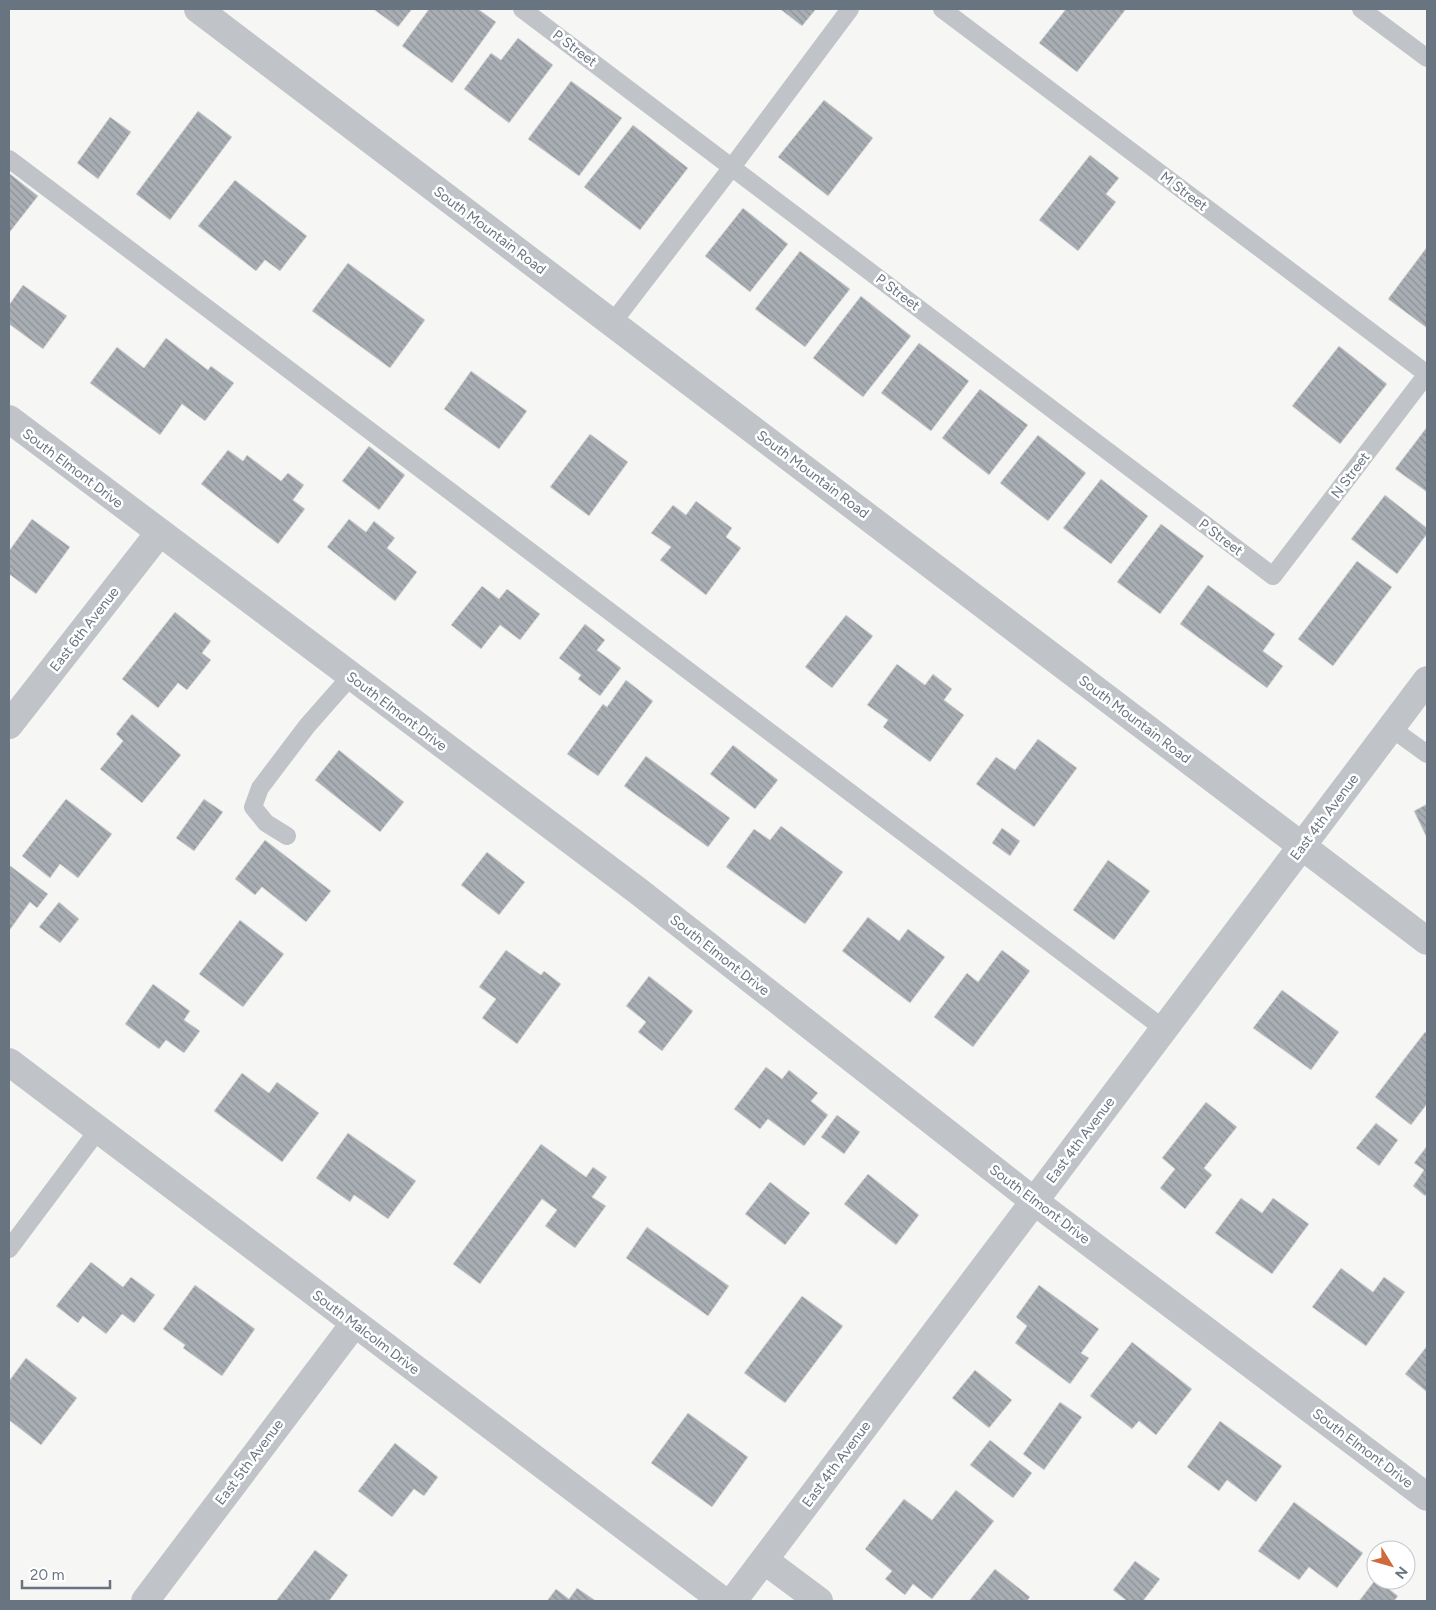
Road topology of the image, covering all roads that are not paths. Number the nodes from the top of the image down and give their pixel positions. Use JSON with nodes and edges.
{"nodes":[{"id":1,"x":198,"y":9,"type":"edge"},
{"id":2,"x":522,"y":9,"type":"edge"},
{"id":3,"x":850,"y":9,"type":"edge"},
{"id":4,"x":942,"y":9,"type":"edge"},
{"id":5,"x":1362,"y":9,"type":"edge"},
{"id":6,"x":1427,"y":58,"type":"edge"},
{"id":7,"x":9,"y":159,"type":"edge"},
{"id":8,"x":732,"y":167,"type":"junction"},
{"id":9,"x":612,"y":322,"type":"junction"},
{"id":10,"x":1427,"y":374,"type":"edge"},
{"id":11,"x":9,"y":419,"type":"edge"},
{"id":12,"x":160,"y":532,"type":"junction"},
{"id":13,"x":1273,"y":576,"type":"joint"},
{"id":14,"x":351,"y":676,"type":"junction"},
{"id":15,"x":1427,"y":680,"type":"edge"},
{"id":16,"x":9,"y":725,"type":"edge"},
{"id":17,"x":1391,"y":728,"type":"junction"},
{"id":18,"x":1427,"y":754,"type":"edge"},
{"id":19,"x":287,"y":836,"type":"dead end"},
{"id":20,"x":1302,"y":846,"type":"junction"},
{"id":21,"x":1427,"y":941,"type":"edge"},
{"id":22,"x":1164,"y":1029,"type":"junction"},
{"id":23,"x":9,"y":1062,"type":"edge"},
{"id":24,"x":98,"y":1130,"type":"junction"},
{"id":25,"x":1034,"y":1200,"type":"junction"},
{"id":26,"x":9,"y":1249,"type":"edge"},
{"id":27,"x":354,"y":1324,"type":"junction"},
{"id":28,"x":1427,"y":1496,"type":"edge"},
{"id":29,"x":764,"y":1560,"type":"junction"},
{"id":30,"x":145,"y":1601,"type":"edge"},
{"id":31,"x":724,"y":1601,"type":"edge"},
{"id":32,"x":733,"y":1601,"type":"edge"},
{"id":33,"x":819,"y":1601,"type":"edge"}],
"edges":[{"from":1,"to":9,"type":"street","name":"South Mountain Road"},
{"from":2,"to":8,"type":"lane","name":"P Street"},
{"from":3,"to":8,"type":"lane"},
{"from":4,"to":10,"type":"lane","name":"M Street"},
{"from":5,"to":6,"type":"lane"},
{"from":7,"to":22,"type":"lane"},
{"from":8,"to":9,"type":"lane"},
{"from":8,"to":13,"type":"lane","name":"P Street"},
{"from":9,"to":20,"type":"street","name":"South Mountain Road"},
{"from":10,"to":13,"type":"lane","name":"N Street"},
{"from":11,"to":12,"type":"street","name":"South Elmont Drive"},
{"from":12,"to":14,"type":"street","name":"South Elmont Drive"},
{"from":12,"to":16,"type":"street","name":"East 6th Avenue"},
{"from":14,"to":19,"type":"lane"},
{"from":14,"to":25,"type":"street","name":"South Elmont Drive"},
{"from":15,"to":17,"type":"street","name":"East 4th Avenue"},
{"from":17,"to":18,"type":"lane"},
{"from":17,"to":20,"type":"street","name":"East 4th Avenue"},
{"from":20,"to":21,"type":"street","name":"South Mountain Road"},
{"from":20,"to":22,"type":"street","name":"East 4th Avenue"},
{"from":22,"to":25,"type":"street","name":"East 4th Avenue"},
{"from":23,"to":24,"type":"street","name":"South Malcolm Drive"},
{"from":24,"to":26,"type":"lane"},
{"from":24,"to":27,"type":"street","name":"South Malcolm Drive"},
{"from":25,"to":28,"type":"street","name":"South Elmont Drive"},
{"from":25,"to":29,"type":"street","name":"East 4th Avenue"},
{"from":27,"to":30,"type":"street","name":"East 5th Avenue"},
{"from":27,"to":31,"type":"street","name":"South Malcolm Drive"},
{"from":29,"to":32,"type":"street","name":"East 4th Avenue"},
{"from":29,"to":33,"type":"street"}]}
